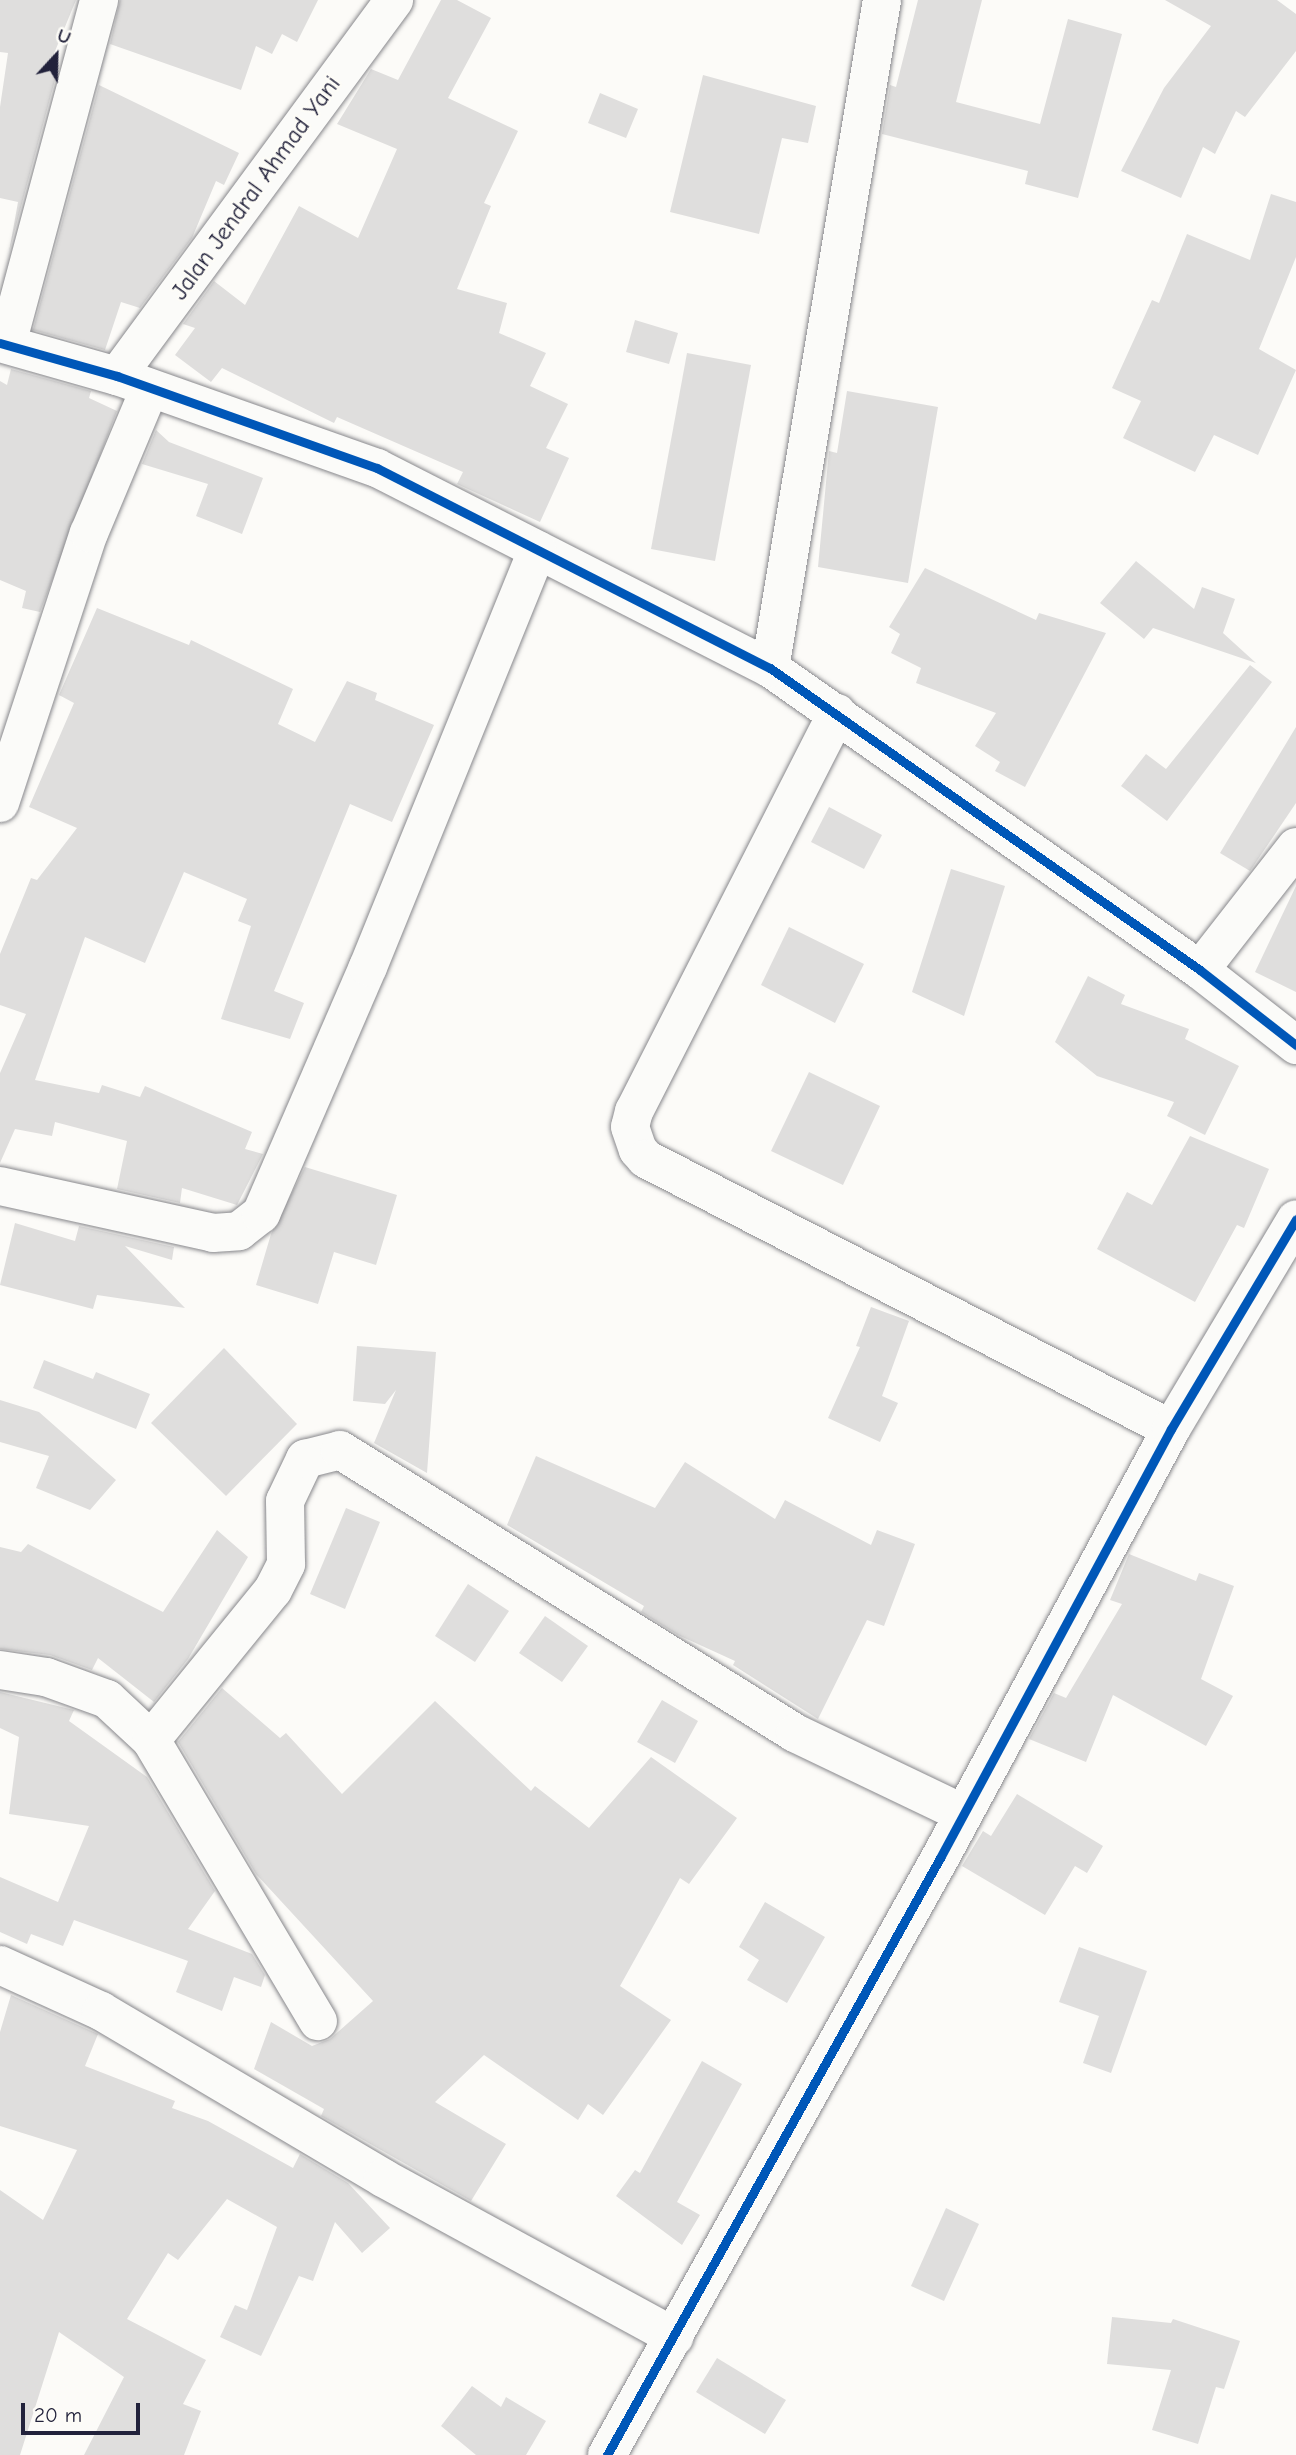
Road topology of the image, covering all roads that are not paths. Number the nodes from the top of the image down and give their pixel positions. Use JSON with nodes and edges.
{"nodes":[{"id":1,"x":99,"y":0,"type":"edge"},
{"id":2,"x":394,"y":0,"type":"edge"},
{"id":3,"x":882,"y":0,"type":"edge"},
{"id":4,"x":3,"y":343,"type":"edge"},
{"id":5,"x":134,"y":382,"type":"junction"},
{"id":6,"x":537,"y":550,"type":"junction"},
{"id":7,"x":770,"y":668,"type":"junction"},
{"id":8,"x":837,"y":713,"type":"junction"},
{"id":9,"x":0,"y":803,"type":"edge"},
{"id":10,"x":1296,"y":847,"type":"edge"},
{"id":11,"x":1200,"y":970,"type":"junction"},
{"id":12,"x":1296,"y":1045,"type":"edge"},
{"id":13,"x":0,"y":1186,"type":"edge"},
{"id":14,"x":1296,"y":1219,"type":"edge"},
{"id":15,"x":1171,"y":1429,"type":"junction"},
{"id":16,"x":0,"y":1670,"type":"edge"},
{"id":17,"x":151,"y":1740,"type":"junction"},
{"id":18,"x":962,"y":1813,"type":"junction"},
{"id":19,"x":0,"y":1965,"type":"edge"},
{"id":20,"x":318,"y":2021,"type":"dead end"},
{"id":21,"x":674,"y":2337,"type":"junction"},
{"id":22,"x":607,"y":2455,"type":"edge"}],
"edges":[{"from":1,"to":4,"type":"street"},
{"from":2,"to":5,"type":"street","name":"Jalan Jendral Ahmad Yani"},
{"from":3,"to":7,"type":"street"},
{"from":4,"to":5,"type":"street"},
{"from":5,"to":6,"type":"street"},
{"from":5,"to":9,"type":"street","name":"Jalan Jendral Ahmad Yani"},
{"from":6,"to":7,"type":"street"},
{"from":6,"to":13,"type":"street"},
{"from":7,"to":8,"type":"street"},
{"from":8,"to":11,"type":"street"},
{"from":8,"to":15,"type":"street"},
{"from":10,"to":11,"type":"street"},
{"from":11,"to":12,"type":"street"},
{"from":14,"to":15,"type":"street"},
{"from":15,"to":18,"type":"street"},
{"from":16,"to":17,"type":"street"},
{"from":17,"to":18,"type":"street"},
{"from":17,"to":20,"type":"street"},
{"from":18,"to":21,"type":"street"},
{"from":19,"to":21,"type":"street"},
{"from":21,"to":22,"type":"street"}]}
